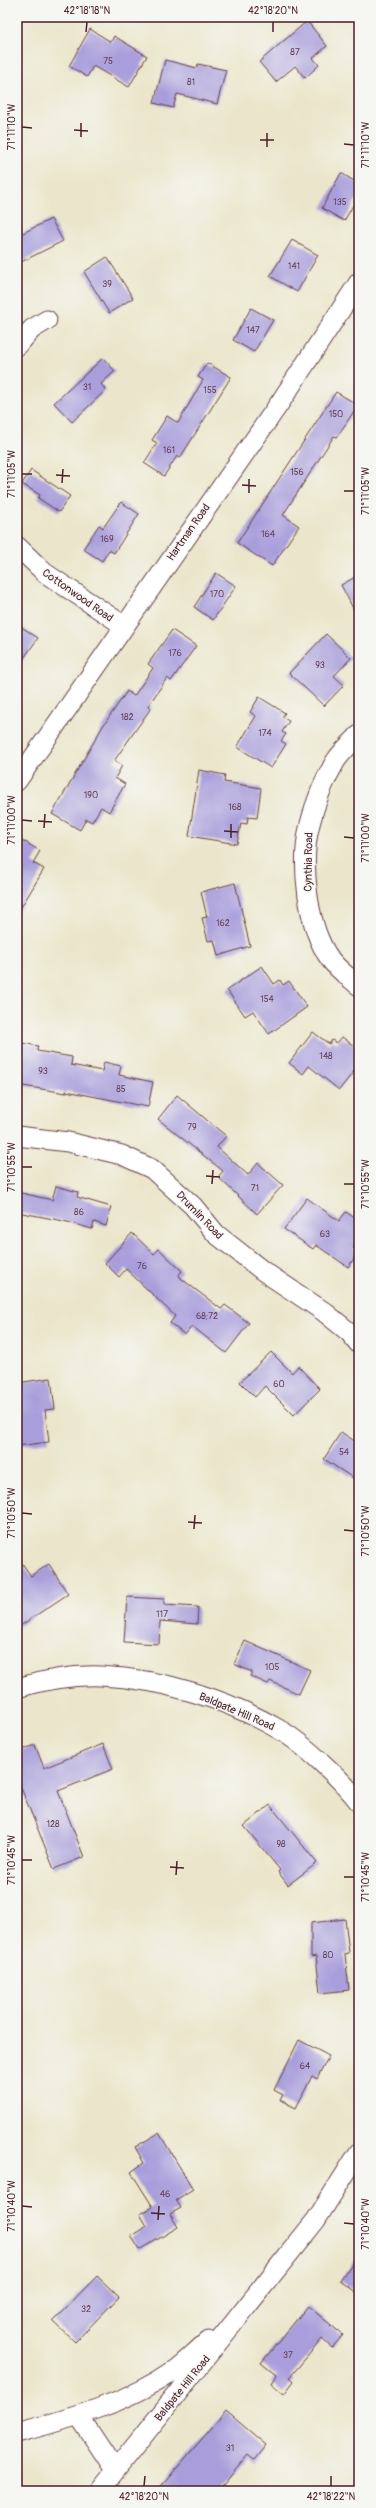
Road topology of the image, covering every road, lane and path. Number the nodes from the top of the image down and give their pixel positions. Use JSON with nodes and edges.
{"nodes":[{"id":1,"x":359,"y":282,"type":"edge"},
{"id":2,"x":47,"y":320,"type":"dead end"},
{"id":3,"x":17,"y":346,"type":"edge"},
{"id":4,"x":17,"y":546,"type":"edge"},
{"id":5,"x":123,"y":626,"type":"junction"},
{"id":6,"x":359,"y":735,"type":"edge"},
{"id":7,"x":17,"y":781,"type":"edge"},
{"id":8,"x":359,"y":986,"type":"edge"},
{"id":9,"x":17,"y":1136,"type":"edge"},
{"id":10,"x":359,"y":1344,"type":"edge"},
{"id":11,"x":17,"y":1688,"type":"edge"},
{"id":12,"x":359,"y":1802,"type":"edge"},
{"id":13,"x":359,"y":2152,"type":"edge"},
{"id":14,"x":248,"y":2305,"type":"junction"},
{"id":15,"x":79,"y":2416,"type":"junction"},
{"id":16,"x":17,"y":2433,"type":"edge"},
{"id":17,"x":115,"y":2470,"type":"junction"},
{"id":18,"x":99,"y":2491,"type":"edge"}],
"edges":[{"from":1,"to":5,"type":"street","name":"Hartman Road"},
{"from":2,"to":3,"type":"street"},
{"from":4,"to":5,"type":"street","name":"Cottonwood Road"},
{"from":5,"to":7,"type":"street","name":"Hartman Road"},
{"from":6,"to":8,"type":"street","name":"Cynthia Road"},
{"from":9,"to":10,"type":"street","name":"Drumlin Road"},
{"from":11,"to":12,"type":"street","name":"Baldpate Hill Road"},
{"from":13,"to":14,"type":"street","name":"Baldpate Hill Road"},
{"from":14,"to":15,"type":"street","name":"Baldpate Hill Road"},
{"from":14,"to":17,"type":"street","name":"Baldpate Hill Road"},
{"from":15,"to":16,"type":"street","name":"Baldpate Hill Road"},
{"from":15,"to":17,"type":"street"},
{"from":17,"to":18,"type":"street","name":"Baldpate Hill Road"}]}
